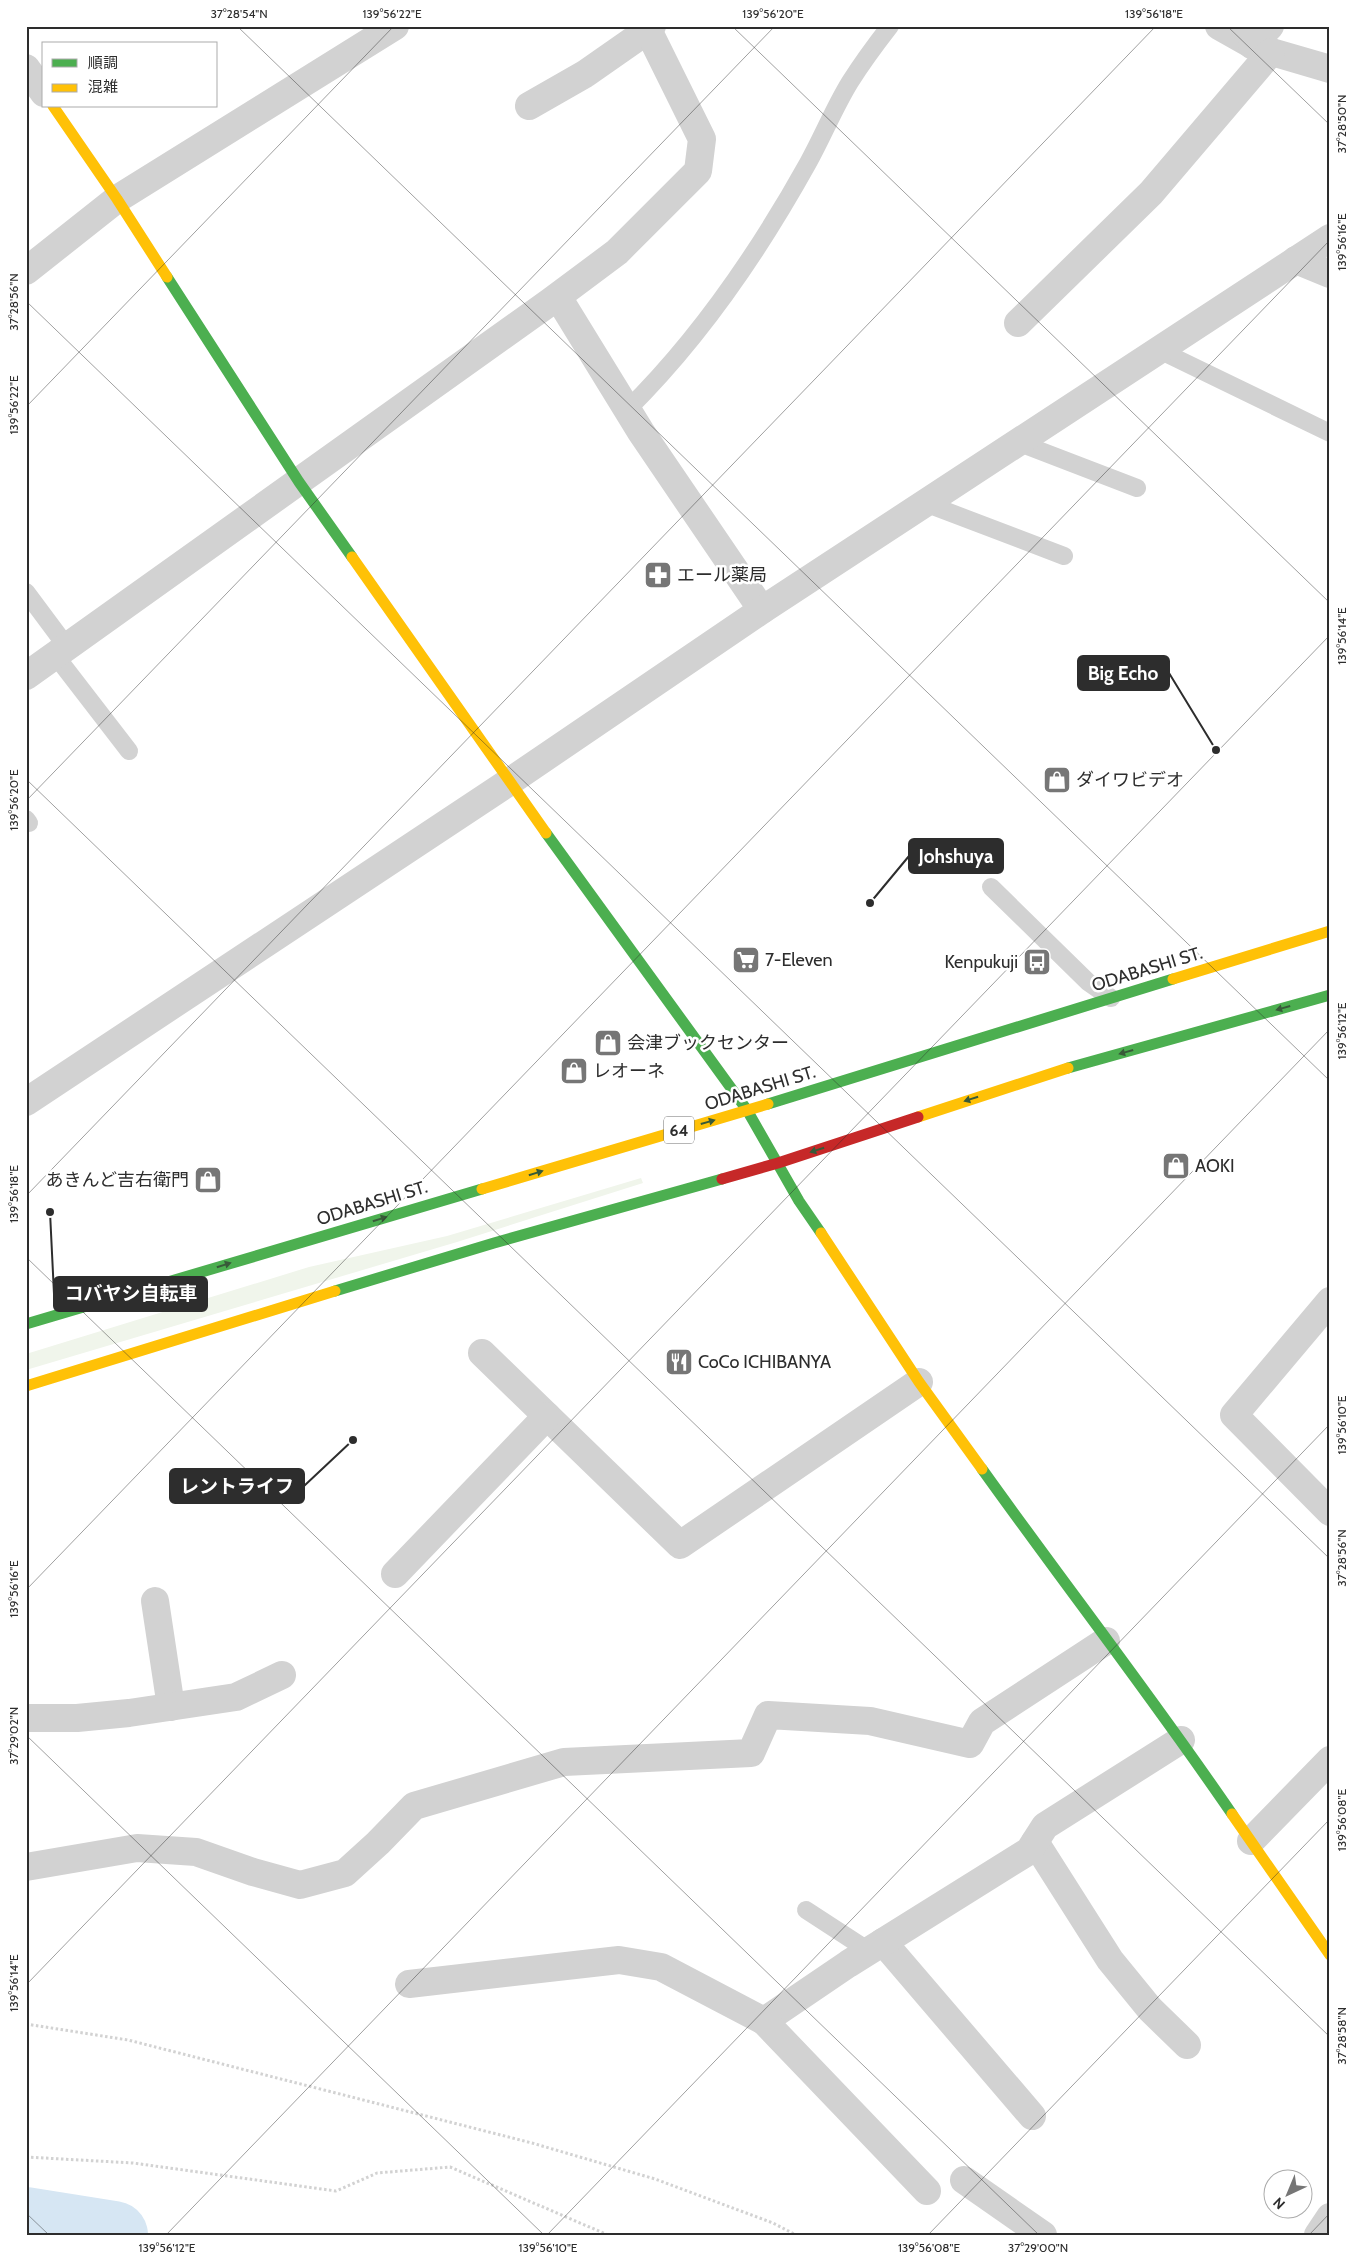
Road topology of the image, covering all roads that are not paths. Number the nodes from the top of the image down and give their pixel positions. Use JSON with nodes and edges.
{"nodes":[{"id":1,"x":395,"y":26,"type":"edge"},
{"id":2,"x":890,"y":26,"type":"edge"},
{"id":3,"x":1219,"y":26,"type":"edge"},
{"id":4,"x":650,"y":28,"type":"edge"},
{"id":5,"x":1264,"y":41,"type":"edge"},
{"id":6,"x":26,"y":68,"type":"edge"},
{"id":7,"x":1330,"y":69,"type":"edge"},
{"id":8,"x":42,"y":91,"type":"edge"},
{"id":9,"x":529,"y":106,"type":"dead end"},
{"id":10,"x":54,"y":108,"type":"edge"},
{"id":11,"x":117,"y":199,"type":"junction"},
{"id":12,"x":1330,"y":238,"type":"edge"},
{"id":13,"x":1296,"y":260,"type":"junction"},
{"id":14,"x":26,"y":271,"type":"edge"},
{"id":15,"x":1330,"y":274,"type":"edge"},
{"id":16,"x":558,"y":297,"type":"junction"},
{"id":17,"x":1018,"y":323,"type":"dead end"},
{"id":18,"x":1159,"y":350,"type":"junction"},
{"id":19,"x":627,"y":410,"type":"junction"},
{"id":20,"x":1330,"y":433,"type":"edge"},
{"id":21,"x":1017,"y":442,"type":"junction"},
{"id":22,"x":299,"y":482,"type":"junction"},
{"id":23,"x":1137,"y":488,"type":"dead end"},
{"id":24,"x":926,"y":503,"type":"junction"},
{"id":25,"x":1064,"y":556,"type":"dead end"},
{"id":26,"x":26,"y":592,"type":"edge"},
{"id":27,"x":762,"y":610,"type":"junction"},
{"id":28,"x":61,"y":651,"type":"junction"},
{"id":29,"x":26,"y":676,"type":"edge"},
{"id":30,"x":129,"y":751,"type":"dead end"},
{"id":31,"x":508,"y":782,"type":"junction"},
{"id":32,"x":991,"y":887,"type":"dead end"},
{"id":33,"x":1330,"y":931,"type":"edge"},
{"id":34,"x":1330,"y":994,"type":"edge"},
{"id":35,"x":1111,"y":998,"type":"junction"},
{"id":36,"x":26,"y":1102,"type":"edge"},
{"id":37,"x":747,"y":1110,"type":"junction"},
{"id":38,"x":778,"y":1163,"type":"junction"},
{"id":39,"x":1330,"y":1301,"type":"edge"},
{"id":40,"x":26,"y":1324,"type":"edge"},
{"id":41,"x":482,"y":1353,"type":"dead end"},
{"id":42,"x":919,"y":1382,"type":"junction"},
{"id":43,"x":26,"y":1386,"type":"edge"},
{"id":44,"x":547,"y":1416,"type":"junction"},
{"id":45,"x":1330,"y":1512,"type":"edge"},
{"id":46,"x":395,"y":1574,"type":"dead end"},
{"id":47,"x":155,"y":1601,"type":"dead end"},
{"id":48,"x":1106,"y":1641,"type":"junction"},
{"id":49,"x":282,"y":1675,"type":"dead end"},
{"id":50,"x":171,"y":1707,"type":"junction"},
{"id":51,"x":26,"y":1718,"type":"edge"},
{"id":52,"x":1181,"y":1740,"type":"junction"},
{"id":53,"x":1330,"y":1760,"type":"edge"},
{"id":54,"x":1250,"y":1841,"type":"junction"},
{"id":55,"x":1035,"y":1842,"type":"junction"},
{"id":56,"x":26,"y":1867,"type":"edge"},
{"id":57,"x":806,"y":1910,"type":"dead end"},
{"id":58,"x":876,"y":1947,"type":"junction"},
{"id":59,"x":1330,"y":1955,"type":"edge"},
{"id":60,"x":409,"y":1984,"type":"dead end"},
{"id":61,"x":764,"y":2021,"type":"junction"},
{"id":62,"x":1187,"y":2045,"type":"dead end"},
{"id":63,"x":1032,"y":2116,"type":"dead end"},
{"id":64,"x":964,"y":2180,"type":"dead end"},
{"id":65,"x":927,"y":2191,"type":"dead end"},
{"id":66,"x":1330,"y":2217,"type":"edge"},
{"id":67,"x":1043,"y":2235,"type":"edge"},
{"id":68,"x":1318,"y":2235,"type":"edge"}],
"edges":[{"from":1,"to":11,"type":"street"},
{"from":2,"to":19,"type":"lane"},
{"from":3,"to":5,"type":"street"},
{"from":4,"to":9,"type":"street"},
{"from":4,"to":16,"type":"street"},
{"from":5,"to":7,"type":"street"},
{"from":5,"to":17,"type":"street"},
{"from":6,"to":8,"type":"street"},
{"from":10,"to":11,"type":"main road"},
{"from":11,"to":14,"type":"street"},
{"from":11,"to":22,"type":"main road"},
{"from":12,"to":13,"type":"street"},
{"from":13,"to":15,"type":"street"},
{"from":13,"to":18,"type":"street"},
{"from":16,"to":19,"type":"street"},
{"from":16,"to":22,"type":"street"},
{"from":18,"to":20,"type":"lane"},
{"from":18,"to":21,"type":"street"},
{"from":19,"to":27,"type":"street"},
{"from":21,"to":23,"type":"lane"},
{"from":21,"to":24,"type":"street"},
{"from":22,"to":28,"type":"street"},
{"from":22,"to":31,"type":"main road"},
{"from":24,"to":25,"type":"lane"},
{"from":24,"to":27,"type":"street"},
{"from":26,"to":28,"type":"lane"},
{"from":27,"to":31,"type":"street"},
{"from":28,"to":29,"type":"street"},
{"from":28,"to":30,"type":"lane"},
{"from":31,"to":36,"type":"street"},
{"from":31,"to":37,"type":"main road"},
{"from":32,"to":35,"type":"lane"},
{"from":33,"to":35,"type":"main road","name":"ODABASHI ST.","number":"64"},
{"from":34,"to":38,"type":"main road","one_way":true},
{"from":35,"to":37,"type":"main road","name":"ODABASHI ST.","number":"64"},
{"from":37,"to":38,"type":"main road"},
{"from":40,"to":37,"type":"main road","name":"ODABASHI ST.","number":"64","one_way":true},
{"from":38,"to":42,"type":"main road"},
{"from":38,"to":43,"type":"main road"},
{"from":39,"to":45,"type":"street"},
{"from":41,"to":44,"type":"street"},
{"from":42,"to":44,"type":"street"},
{"from":42,"to":48,"type":"main road"},
{"from":44,"to":46,"type":"street"},
{"from":47,"to":50,"type":"street"},
{"from":48,"to":52,"type":"main road"},
{"from":48,"to":56,"type":"street"},
{"from":49,"to":50,"type":"street"},
{"from":50,"to":51,"type":"street"},
{"from":52,"to":54,"type":"main road"},
{"from":52,"to":55,"type":"street"},
{"from":53,"to":54,"type":"street"},
{"from":54,"to":59,"type":"main road"},
{"from":55,"to":58,"type":"street"},
{"from":55,"to":62,"type":"street"},
{"from":57,"to":58,"type":"lane"},
{"from":58,"to":61,"type":"street"},
{"from":58,"to":63,"type":"street"},
{"from":60,"to":61,"type":"street"},
{"from":61,"to":65,"type":"street"},
{"from":64,"to":67,"type":"street"},
{"from":66,"to":68,"type":"street"}]}
